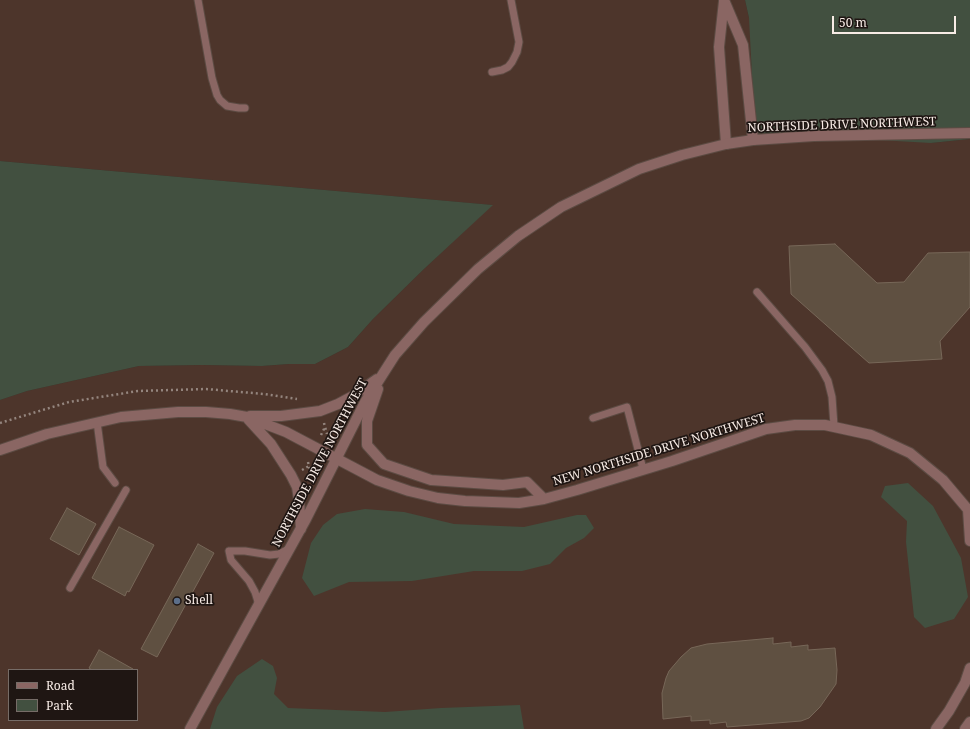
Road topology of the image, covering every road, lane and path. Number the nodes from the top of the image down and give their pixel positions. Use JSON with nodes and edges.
{"nodes":[{"id":1,"x":198,"y":0,"type":"edge"},
{"id":2,"x":511,"y":0,"type":"edge"},
{"id":3,"x":724,"y":1,"type":"edge"},
{"id":4,"x":492,"y":72,"type":"dead end"},
{"id":5,"x":245,"y":108,"type":"dead end"},
{"id":6,"x":970,"y":133,"type":"edge"},
{"id":7,"x":753,"y":140,"type":"junction"},
{"id":8,"x":726,"y":144,"type":"junction"},
{"id":9,"x":757,"y":292,"type":"dead end"},
{"id":10,"x":382,"y":375,"type":"junction"},
{"id":11,"x":302,"y":400,"type":"dead end"},
{"id":12,"x":244,"y":416,"type":"junction"},
{"id":13,"x":323,"y":418,"type":"dead end"},
{"id":14,"x":593,"y":418,"type":"dead end"},
{"id":15,"x":97,"y":422,"type":"junction"},
{"id":16,"x":0,"y":423,"type":"edge"},
{"id":17,"x":325,"y":426,"type":"junction"},
{"id":18,"x":834,"y":426,"type":"junction"},
{"id":19,"x":327,"y":434,"type":"dead end"},
{"id":20,"x":321,"y":435,"type":"dead end"},
{"id":21,"x":0,"y":450,"type":"edge"},
{"id":22,"x":337,"y":460,"type":"junction"},
{"id":23,"x":308,"y":462,"type":"dead end"},
{"id":24,"x":643,"y":469,"type":"junction"},
{"id":25,"x":310,"y":470,"type":"dead end"},
{"id":26,"x":115,"y":483,"type":"dead end"},
{"id":27,"x":126,"y":490,"type":"dead end"},
{"id":28,"x":544,"y":499,"type":"junction"},
{"id":29,"x":969,"y":511,"type":"edge"},
{"id":30,"x":301,"y":529,"type":"junction"},
{"id":31,"x":970,"y":541,"type":"edge"},
{"id":32,"x":289,"y":549,"type":"junction"},
{"id":33,"x":70,"y":588,"type":"dead end"},
{"id":34,"x":259,"y":605,"type":"junction"},
{"id":35,"x":970,"y":668,"type":"edge"},
{"id":36,"x":970,"y":722,"type":"edge"},
{"id":37,"x":190,"y":729,"type":"edge"},
{"id":38,"x":936,"y":729,"type":"edge"},
{"id":39,"x":965,"y":729,"type":"edge"}],
"edges":[{"from":1,"to":5,"type":"lane"},
{"from":2,"to":4,"type":"lane"},
{"from":3,"to":7,"type":"street"},
{"from":3,"to":8,"type":"street"},
{"from":6,"to":7,"type":"street","name":"NORTHSIDE DRIVE NORTHWEST"},
{"from":7,"to":8,"type":"street","name":"NORTHSIDE DRIVE NORTHWEST"},
{"from":8,"to":10,"type":"street","name":"NORTHSIDE DRIVE NORTHWEST"},
{"from":9,"to":18,"type":"lane"},
{"from":10,"to":12,"type":"street"},
{"from":10,"to":22,"type":"street","name":"NORTHSIDE DRIVE NORTHWEST"},
{"from":10,"to":28,"type":"street"},
{"from":11,"to":16,"type":"path"},
{"from":12,"to":15,"type":"street"},
{"from":12,"to":22,"type":"street","name":"NEW NORTHSIDE DRIVE NORTHWEST"},
{"from":12,"to":30,"type":"street"},
{"from":13,"to":17,"type":"path"},
{"from":14,"to":24,"type":"lane"},
{"from":15,"to":21,"type":"street"},
{"from":15,"to":26,"type":"lane"},
{"from":17,"to":19,"type":"path"},
{"from":17,"to":20,"type":"path"},
{"from":18,"to":24,"type":"street","name":"NEW NORTHSIDE DRIVE NORTHWEST"},
{"from":18,"to":29,"type":"street","name":"NEW NORTHSIDE DRIVE NORTHWEST"},
{"from":22,"to":28,"type":"street","name":"NEW NORTHSIDE DRIVE NORTHWEST"},
{"from":22,"to":30,"type":"street","name":"NORTHSIDE DRIVE NORTHWEST"},
{"from":23,"to":25,"type":"path"},
{"from":24,"to":28,"type":"street","name":"NEW NORTHSIDE DRIVE NORTHWEST"},
{"from":27,"to":33,"type":"lane"},
{"from":29,"to":31,"type":"street","name":"NEW NORTHSIDE DRIVE NORTHWEST"},
{"from":30,"to":32,"type":"street","name":"NORTHSIDE DRIVE NORTHWEST"},
{"from":32,"to":34,"type":"street","name":"NORTHSIDE DRIVE NORTHWEST"},
{"from":32,"to":34,"type":"lane"},
{"from":34,"to":37,"type":"street","name":"NORTHSIDE DRIVE NORTHWEST"},
{"from":35,"to":38,"type":"street"},
{"from":36,"to":39,"type":"street"}]}
